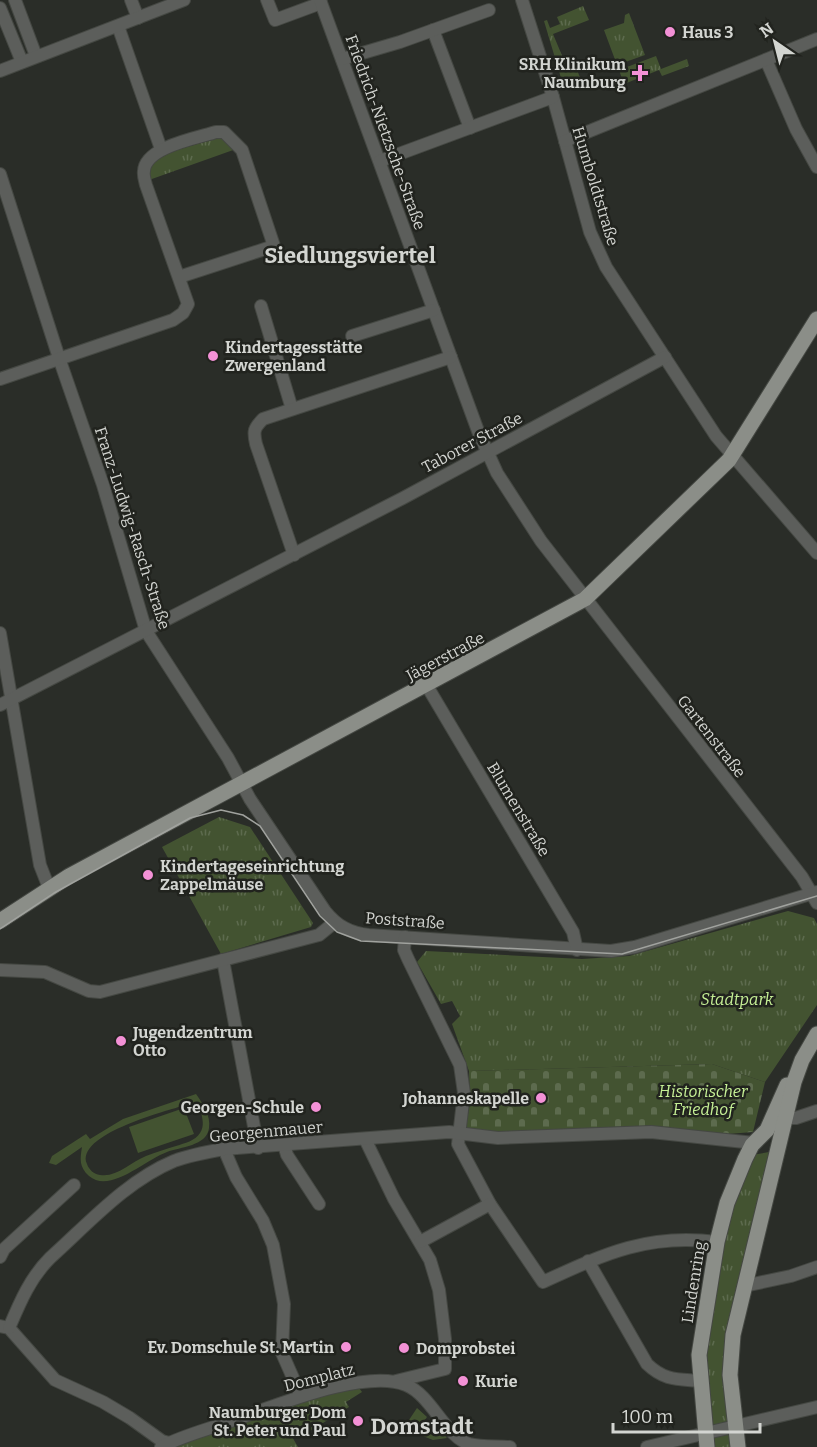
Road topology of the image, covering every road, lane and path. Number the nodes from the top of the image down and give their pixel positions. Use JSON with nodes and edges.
{"nodes":[{"id":1,"x":15,"y":0,"type":"edge"},
{"id":2,"x":131,"y":0,"type":"edge"},
{"id":3,"x":184,"y":0,"type":"edge"},
{"id":4,"x":267,"y":0,"type":"edge"},
{"id":5,"x":522,"y":0,"type":"edge"},
{"id":6,"x":320,"y":2,"type":"edge"},
{"id":7,"x":0,"y":8,"type":"edge"},
{"id":8,"x":489,"y":10,"type":"dead end"},
{"id":9,"x":138,"y":18,"type":"junction"},
{"id":10,"x":118,"y":26,"type":"junction"},
{"id":11,"x":433,"y":30,"type":"junction"},
{"id":12,"x":817,"y":39,"type":"edge"},
{"id":13,"x":36,"y":56,"type":"junction"},
{"id":14,"x":342,"y":59,"type":"junction"},
{"id":15,"x":766,"y":60,"type":"junction"},
{"id":16,"x":22,"y":62,"type":"junction"},
{"id":17,"x":0,"y":71,"type":"edge"},
{"id":18,"x":553,"y":97,"type":"junction"},
{"id":19,"x":470,"y":128,"type":"junction"},
{"id":20,"x":565,"y":141,"type":"junction"},
{"id":21,"x":161,"y":149,"type":"junction"},
{"id":22,"x":380,"y":161,"type":"junction"},
{"id":23,"x":817,"y":167,"type":"edge"},
{"id":24,"x":0,"y":174,"type":"edge"},
{"id":25,"x":179,"y":276,"type":"junction"},
{"id":26,"x":261,"y":306,"type":"dead end"},
{"id":27,"x":434,"y":310,"type":"junction"},
{"id":28,"x":817,"y":319,"type":"edge"},
{"id":29,"x":352,"y":336,"type":"dead end"},
{"id":30,"x":451,"y":357,"type":"junction"},
{"id":31,"x":665,"y":357,"type":"junction"},
{"id":32,"x":59,"y":358,"type":"junction"},
{"id":33,"x":0,"y":379,"type":"edge"},
{"id":34,"x":292,"y":409,"type":"junction"},
{"id":35,"x":487,"y":454,"type":"junction"},
{"id":36,"x":733,"y":456,"type":"junction"},
{"id":37,"x":817,"y":553,"type":"edge"},
{"id":38,"x":294,"y":555,"type":"junction"},
{"id":39,"x":585,"y":599,"type":"junction"},
{"id":40,"x":146,"y":631,"type":"junction"},
{"id":41,"x":0,"y":633,"type":"edge"},
{"id":42,"x":427,"y":687,"type":"junction"},
{"id":43,"x":12,"y":700,"type":"junction"},
{"id":44,"x":0,"y":705,"type":"edge"},
{"id":45,"x":243,"y":785,"type":"junction"},
{"id":46,"x":49,"y":888,"type":"junction"},
{"id":47,"x":815,"y":896,"type":"edge"},
{"id":48,"x":0,"y":921,"type":"edge"},
{"id":49,"x":335,"y":922,"type":"junction"},
{"id":50,"x":405,"y":937,"type":"junction"},
{"id":51,"x":577,"y":950,"type":"junction"},
{"id":52,"x":223,"y":960,"type":"junction"},
{"id":53,"x":0,"y":970,"type":"edge"},
{"id":54,"x":817,"y":1034,"type":"edge"},
{"id":55,"x":817,"y":1111,"type":"edge"},
{"id":56,"x":781,"y":1114,"type":"junction"},
{"id":57,"x":458,"y":1133,"type":"junction"},
{"id":58,"x":759,"y":1138,"type":"junction"},
{"id":59,"x":365,"y":1139,"type":"junction"},
{"id":60,"x":780,"y":1140,"type":"junction"},
{"id":61,"x":284,"y":1145,"type":"junction"},
{"id":62,"x":258,"y":1148,"type":"junction"},
{"id":63,"x":224,"y":1149,"type":"junction"},
{"id":64,"x":75,"y":1185,"type":"dead end"},
{"id":65,"x":319,"y":1204,"type":"dead end"},
{"id":66,"x":490,"y":1204,"type":"junction"},
{"id":67,"x":420,"y":1242,"type":"junction"},
{"id":68,"x":717,"y":1242,"type":"junction"},
{"id":69,"x":0,"y":1257,"type":"edge"},
{"id":70,"x":588,"y":1261,"type":"junction"},
{"id":71,"x":817,"y":1267,"type":"edge"},
{"id":72,"x":744,"y":1286,"type":"junction"},
{"id":73,"x":4,"y":1327,"type":"edge"},
{"id":74,"x":700,"y":1381,"type":"junction"},
{"id":75,"x":393,"y":1382,"type":"junction"},
{"id":76,"x":301,"y":1396,"type":"junction"},
{"id":77,"x":817,"y":1407,"type":"edge"},
{"id":78,"x":740,"y":1426,"type":"junction"},
{"id":79,"x":706,"y":1440,"type":"edge"},
{"id":80,"x":167,"y":1446,"type":"edge"},
{"id":81,"x":510,"y":1447,"type":"edge"},
{"id":82,"x":647,"y":1447,"type":"edge"},
{"id":83,"x":738,"y":1447,"type":"edge"}],
"edges":[{"from":1,"to":13,"type":"street"},
{"from":2,"to":9,"type":"street"},
{"from":3,"to":9,"type":"street"},
{"from":4,"to":6,"type":"street"},
{"from":5,"to":18,"type":"street","name":"Humboldtstraße"},
{"from":6,"to":14,"type":"street","name":"Friedrich-Nietzsche-Straße"},
{"from":7,"to":16,"type":"street"},
{"from":8,"to":11,"type":"street"},
{"from":9,"to":10,"type":"street"},
{"from":10,"to":13,"type":"street"},
{"from":10,"to":21,"type":"street"},
{"from":11,"to":14,"type":"street"},
{"from":11,"to":19,"type":"street"},
{"from":12,"to":15,"type":"street"},
{"from":13,"to":16,"type":"street"},
{"from":14,"to":22,"type":"street","name":"Friedrich-Nietzsche-Straße"},
{"from":15,"to":20,"type":"street"},
{"from":15,"to":23,"type":"street"},
{"from":16,"to":17,"type":"street"},
{"from":18,"to":19,"type":"street"},
{"from":18,"to":20,"type":"street","name":"Humboldtstraße"},
{"from":19,"to":22,"type":"street"},
{"from":20,"to":31,"type":"street","name":"Humboldtstraße"},
{"from":21,"to":25,"type":"street"},
{"from":21,"to":25,"type":"street"},
{"from":22,"to":27,"type":"street","name":"Friedrich-Nietzsche-Straße"},
{"from":24,"to":32,"type":"street","name":"Franz-Ludwig-Rasch-Straße"},
{"from":25,"to":32,"type":"street"},
{"from":26,"to":34,"type":"street"},
{"from":27,"to":29,"type":"street"},
{"from":27,"to":30,"type":"street","name":"Friedrich-Nietzsche-Straße"},
{"from":28,"to":36,"type":"main road","name":"Jägerstraße"},
{"from":30,"to":34,"type":"street"},
{"from":30,"to":35,"type":"street","name":"Friedrich-Nietzsche-Straße"},
{"from":31,"to":35,"type":"street","name":"Taborer Straße"},
{"from":31,"to":36,"type":"street","name":"Humboldtstraße"},
{"from":32,"to":33,"type":"street"},
{"from":32,"to":40,"type":"street","name":"Franz-Ludwig-Rasch-Straße"},
{"from":34,"to":38,"type":"street"},
{"from":35,"to":38,"type":"street","name":"Taborer Straße"},
{"from":35,"to":39,"type":"street","name":"Friedrich-Nietzsche-Straße"},
{"from":36,"to":37,"type":"street","name":"Humboldtstraße"},
{"from":36,"to":39,"type":"main road","name":"Jägerstraße"},
{"from":38,"to":40,"type":"street","name":"Taborer Straße"},
{"from":39,"to":42,"type":"main road","name":"Jägerstraße"},
{"from":39,"to":47,"type":"street","name":"Gartenstraße"},
{"from":40,"to":43,"type":"street","name":"Taborer Straße"},
{"from":40,"to":45,"type":"street","name":"Franz-Ludwig-Rasch-Straße"},
{"from":41,"to":43,"type":"street"},
{"from":42,"to":45,"type":"main road","name":"Jägerstraße"},
{"from":42,"to":51,"type":"street","name":"Blumenstraße"},
{"from":43,"to":44,"type":"street","name":"Taborer Straße"},
{"from":43,"to":46,"type":"street"},
{"from":45,"to":46,"type":"main road","name":"Jägerstraße"},
{"from":45,"to":49,"type":"street","name":"Franz-Ludwig-Rasch-Straße"},
{"from":46,"to":48,"type":"main road","name":"Jägerstraße"},
{"from":47,"to":51,"type":"street","name":"Poststraße"},
{"from":49,"to":50,"type":"street","name":"Poststraße"},
{"from":49,"to":52,"type":"street"},
{"from":50,"to":51,"type":"street","name":"Poststraße"},
{"from":50,"to":57,"type":"street"},
{"from":52,"to":53,"type":"street"},
{"from":52,"to":62,"type":"street"},
{"from":54,"to":56,"type":"main road","name":"Lindenring"},
{"from":55,"to":56,"type":"street"},
{"from":56,"to":58,"type":"main road","name":"Lindenring"},
{"from":56,"to":60,"type":"main road","name":"Lindenring"},
{"from":57,"to":58,"type":"street","name":"Georgenmauer"},
{"from":57,"to":59,"type":"street","name":"Georgenmauer"},
{"from":57,"to":66,"type":"street"},
{"from":58,"to":60,"type":"main road"},
{"from":58,"to":68,"type":"main road","name":"Lindenring"},
{"from":59,"to":61,"type":"street","name":"Georgenmauer"},
{"from":59,"to":67,"type":"street"},
{"from":60,"to":72,"type":"main road","name":"Lindenring"},
{"from":61,"to":62,"type":"street","name":"Georgenmauer"},
{"from":61,"to":65,"type":"street"},
{"from":62,"to":63,"type":"street","name":"Georgenmauer"},
{"from":63,"to":73,"type":"street","name":"Georgenmauer"},
{"from":63,"to":76,"type":"street"},
{"from":64,"to":69,"type":"street"},
{"from":66,"to":67,"type":"street"},
{"from":66,"to":70,"type":"street"},
{"from":67,"to":75,"type":"street"},
{"from":68,"to":70,"type":"street"},
{"from":68,"to":74,"type":"main road","name":"Lindenring"},
{"from":70,"to":74,"type":"street"},
{"from":71,"to":72,"type":"street"},
{"from":72,"to":78,"type":"main road","name":"Lindenring"},
{"from":73,"to":80,"type":"street"},
{"from":74,"to":79,"type":"main road","name":"Lindenring"},
{"from":75,"to":76,"type":"street","name":"Domplatz"},
{"from":75,"to":81,"type":"street","name":"Domplatz"},
{"from":76,"to":80,"type":"street","name":"Domplatz"},
{"from":77,"to":78,"type":"street"},
{"from":78,"to":79,"type":"street"},
{"from":78,"to":83,"type":"main road","name":"Lindenring"},
{"from":79,"to":82,"type":"street"}]}
